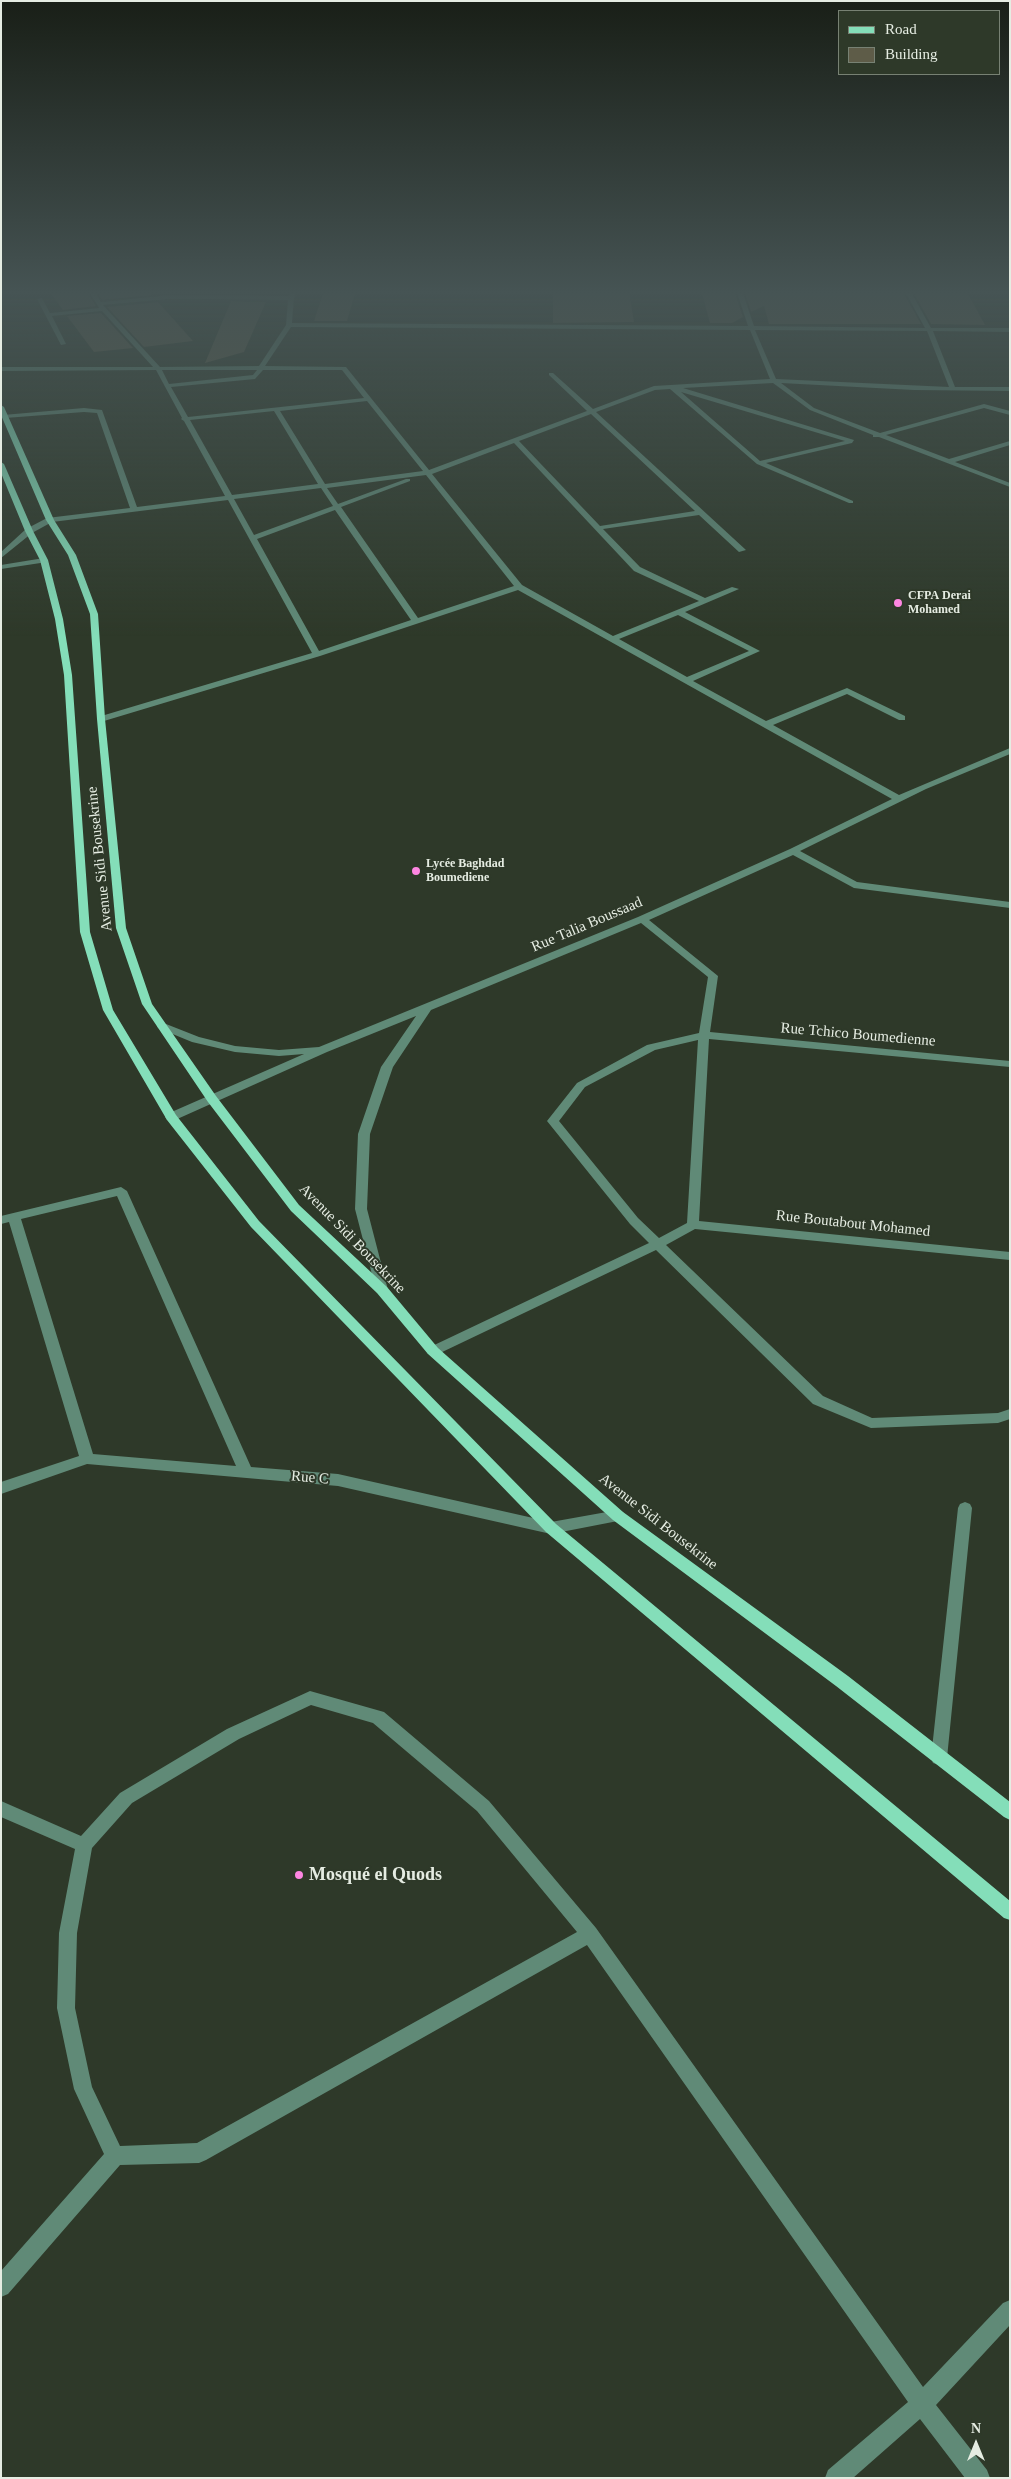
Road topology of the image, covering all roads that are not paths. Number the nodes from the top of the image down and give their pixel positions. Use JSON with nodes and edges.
{"nodes":[{"id":1,"x":177,"y":406,"type":"edge"},
{"id":2,"x":307,"y":406,"type":"edge"},
{"id":3,"x":374,"y":406,"type":"edge"},
{"id":4,"x":587,"y":406,"type":"edge"},
{"id":5,"x":607,"y":406,"type":"edge"},
{"id":6,"x":693,"y":406,"type":"edge"},
{"id":7,"x":733,"y":406,"type":"edge"},
{"id":8,"x":808,"y":406,"type":"edge"},
{"id":9,"x":276,"y":409,"type":"junction"},
{"id":10,"x":593,"y":411,"type":"junction"},
{"id":11,"x":3,"y":412,"type":"edge"},
{"id":12,"x":1010,"y":413,"type":"edge"},
{"id":13,"x":184,"y":419,"type":"junction"},
{"id":14,"x":877,"y":436,"type":"junction"},
{"id":15,"x":869,"y":438,"type":"dead end"},
{"id":16,"x":515,"y":440,"type":"junction"},
{"id":17,"x":860,"y":440,"type":"dead end"},
{"id":18,"x":852,"y":442,"type":"junction"},
{"id":19,"x":1010,"y":443,"type":"edge"},
{"id":20,"x":947,"y":462,"type":"junction"},
{"id":21,"x":759,"y":463,"type":"junction"},
{"id":22,"x":1,"y":464,"type":"edge"},
{"id":23,"x":428,"y":473,"type":"junction"},
{"id":24,"x":322,"y":485,"type":"junction"},
{"id":25,"x":1010,"y":485,"type":"edge"},
{"id":26,"x":227,"y":497,"type":"junction"},
{"id":27,"x":852,"y":502,"type":"dead end"},
{"id":28,"x":336,"y":506,"type":"junction"},
{"id":29,"x":134,"y":509,"type":"junction"},
{"id":30,"x":702,"y":512,"type":"junction"},
{"id":31,"x":50,"y":520,"type":"junction"},
{"id":32,"x":598,"y":528,"type":"junction"},
{"id":33,"x":29,"y":532,"type":"junction"},
{"id":34,"x":253,"y":538,"type":"junction"},
{"id":35,"x":742,"y":550,"type":"dead end"},
{"id":36,"x":1,"y":556,"type":"edge"},
{"id":37,"x":44,"y":560,"type":"junction"},
{"id":38,"x":1,"y":567,"type":"edge"},
{"id":39,"x":519,"y":587,"type":"junction"},
{"id":40,"x":735,"y":589,"type":"dead end"},
{"id":41,"x":705,"y":601,"type":"junction"},
{"id":42,"x":678,"y":612,"type":"junction"},
{"id":43,"x":416,"y":621,"type":"junction"},
{"id":44,"x":612,"y":639,"type":"junction"},
{"id":45,"x":317,"y":654,"type":"junction"},
{"id":46,"x":686,"y":681,"type":"junction"},
{"id":47,"x":902,"y":718,"type":"dead end"},
{"id":48,"x":101,"y":719,"type":"junction"},
{"id":49,"x":765,"y":725,"type":"junction"},
{"id":50,"x":1010,"y":751,"type":"edge"},
{"id":51,"x":899,"y":799,"type":"junction"},
{"id":52,"x":793,"y":850,"type":"junction"},
{"id":53,"x":1010,"y":905,"type":"edge"},
{"id":54,"x":642,"y":919,"type":"junction"},
{"id":55,"x":427,"y":1007,"type":"junction"},
{"id":56,"x":162,"y":1026,"type":"junction"},
{"id":57,"x":704,"y":1035,"type":"junction"},
{"id":58,"x":323,"y":1050,"type":"junction"},
{"id":59,"x":1010,"y":1064,"type":"edge"},
{"id":60,"x":212,"y":1099,"type":"junction"},
{"id":61,"x":171,"y":1117,"type":"junction"},
{"id":62,"x":8,"y":1219,"type":"edge"},
{"id":63,"x":693,"y":1225,"type":"junction"},
{"id":64,"x":658,"y":1244,"type":"junction"},
{"id":65,"x":1010,"y":1256,"type":"edge"},
{"id":66,"x":382,"y":1290,"type":"junction"},
{"id":67,"x":433,"y":1350,"type":"junction"},
{"id":68,"x":1010,"y":1414,"type":"edge"},
{"id":69,"x":87,"y":1460,"type":"junction"},
{"id":70,"x":246,"y":1473,"type":"junction"},
{"id":71,"x":1,"y":1488,"type":"edge"},
{"id":72,"x":965,"y":1508,"type":"dead end"},
{"id":73,"x":618,"y":1516,"type":"junction"},
{"id":74,"x":551,"y":1528,"type":"junction"},
{"id":75,"x":939,"y":1758,"type":"junction"},
{"id":76,"x":1,"y":1809,"type":"edge"},
{"id":77,"x":1010,"y":1812,"type":"edge"},
{"id":78,"x":84,"y":1845,"type":"junction"},
{"id":79,"x":1010,"y":1912,"type":"edge"},
{"id":80,"x":590,"y":1934,"type":"junction"},
{"id":81,"x":115,"y":2156,"type":"junction"},
{"id":82,"x":1,"y":2287,"type":"edge"},
{"id":83,"x":1010,"y":2310,"type":"edge"},
{"id":84,"x":922,"y":2404,"type":"junction"},
{"id":85,"x":836,"y":2478,"type":"edge"},
{"id":86,"x":979,"y":2478,"type":"edge"}],
"edges":[{"from":1,"to":13,"type":"street"},
{"from":2,"to":9,"type":"street"},
{"from":3,"to":23,"type":"street"},
{"from":4,"to":10,"type":"street"},
{"from":5,"to":10,"type":"street"},
{"from":6,"to":21,"type":"street"},
{"from":7,"to":18,"type":"street"},
{"from":8,"to":14,"type":"street"},
{"from":9,"to":13,"type":"street"},
{"from":9,"to":24,"type":"street"},
{"from":10,"to":16,"type":"street"},
{"from":10,"to":30,"type":"street"},
{"from":11,"to":29,"type":"street"},
{"from":11,"to":31,"type":"main road","name":"Avenue Sidi Bousekrine"},
{"from":12,"to":14,"type":"street"},
{"from":13,"to":26,"type":"street"},
{"from":14,"to":15,"type":"street"},
{"from":14,"to":20,"type":"street"},
{"from":16,"to":23,"type":"street"},
{"from":16,"to":32,"type":"street"},
{"from":17,"to":18,"type":"street"},
{"from":18,"to":21,"type":"street"},
{"from":19,"to":20,"type":"street"},
{"from":20,"to":25,"type":"street"},
{"from":21,"to":27,"type":"street"},
{"from":22,"to":33,"type":"main road"},
{"from":23,"to":24,"type":"street"},
{"from":23,"to":28,"type":"street"},
{"from":23,"to":39,"type":"street"},
{"from":24,"to":26,"type":"street"},
{"from":24,"to":28,"type":"street"},
{"from":26,"to":29,"type":"street"},
{"from":26,"to":34,"type":"street"},
{"from":28,"to":34,"type":"street"},
{"from":28,"to":43,"type":"street"},
{"from":29,"to":31,"type":"street"},
{"from":30,"to":32,"type":"street"},
{"from":30,"to":35,"type":"street"},
{"from":31,"to":33,"type":"street"},
{"from":31,"to":48,"type":"main road","name":"Avenue Sidi Bousekrine"},
{"from":32,"to":41,"type":"street"},
{"from":33,"to":36,"type":"street"},
{"from":33,"to":37,"type":"main road"},
{"from":34,"to":45,"type":"street"},
{"from":37,"to":38,"type":"street"},
{"from":37,"to":61,"type":"main road"},
{"from":39,"to":43,"type":"street"},
{"from":39,"to":44,"type":"street"},
{"from":40,"to":41,"type":"street"},
{"from":41,"to":42,"type":"street"},
{"from":42,"to":44,"type":"street"},
{"from":42,"to":46,"type":"street"},
{"from":43,"to":45,"type":"street"},
{"from":44,"to":46,"type":"street"},
{"from":45,"to":48,"type":"street"},
{"from":46,"to":49,"type":"street"},
{"from":47,"to":49,"type":"street"},
{"from":48,"to":56,"type":"main road","name":"Avenue Sidi Bousekrine"},
{"from":49,"to":51,"type":"street"},
{"from":50,"to":51,"type":"street","name":"Rue Talia Boussaad"},
{"from":51,"to":52,"type":"street","name":"Rue Talia Boussaad"},
{"from":52,"to":53,"type":"street"},
{"from":52,"to":54,"type":"street","name":"Rue Talia Boussaad"},
{"from":54,"to":55,"type":"street","name":"Rue Talia Boussaad"},
{"from":54,"to":57,"type":"street"},
{"from":55,"to":58,"type":"street","name":"Rue Talia Boussaad"},
{"from":55,"to":66,"type":"street"},
{"from":56,"to":58,"type":"street"},
{"from":56,"to":60,"type":"main road","name":"Avenue Sidi Bousekrine"},
{"from":57,"to":59,"type":"street","name":"Rue Tchico Boumedienne"},
{"from":57,"to":63,"type":"street"},
{"from":57,"to":64,"type":"street","name":"Rue Tchico Boumedienne"},
{"from":58,"to":60,"type":"street","name":"Rue Talia Boussaad"},
{"from":60,"to":61,"type":"street","name":"Rue Talia Boussaad"},
{"from":60,"to":66,"type":"main road","name":"Avenue Sidi Bousekrine"},
{"from":61,"to":74,"type":"main road"},
{"from":62,"to":69,"type":"street"},
{"from":62,"to":70,"type":"street"},
{"from":63,"to":64,"type":"street"},
{"from":63,"to":65,"type":"street","name":"Rue Boutabout Mohamed"},
{"from":64,"to":67,"type":"street"},
{"from":64,"to":68,"type":"street"},
{"from":66,"to":67,"type":"main road","name":"Avenue Sidi Bousekrine"},
{"from":67,"to":73,"type":"main road","name":"Avenue Sidi Bousekrine"},
{"from":69,"to":70,"type":"street","name":"Rue C"},
{"from":69,"to":71,"type":"street","name":"Rue C"},
{"from":70,"to":74,"type":"street","name":"Rue C"},
{"from":72,"to":75,"type":"street"},
{"from":73,"to":74,"type":"street","name":"Rue C"},
{"from":73,"to":75,"type":"main road","name":"Avenue Sidi Bousekrine"},
{"from":74,"to":79,"type":"main road"},
{"from":75,"to":77,"type":"main road","name":"Avenue Sidi Bousekrine"},
{"from":76,"to":78,"type":"street"},
{"from":78,"to":80,"type":"street"},
{"from":78,"to":81,"type":"street"},
{"from":80,"to":81,"type":"street"},
{"from":80,"to":84,"type":"street"},
{"from":81,"to":82,"type":"street"},
{"from":83,"to":84,"type":"street"},
{"from":84,"to":85,"type":"street"},
{"from":84,"to":86,"type":"street"}]}
